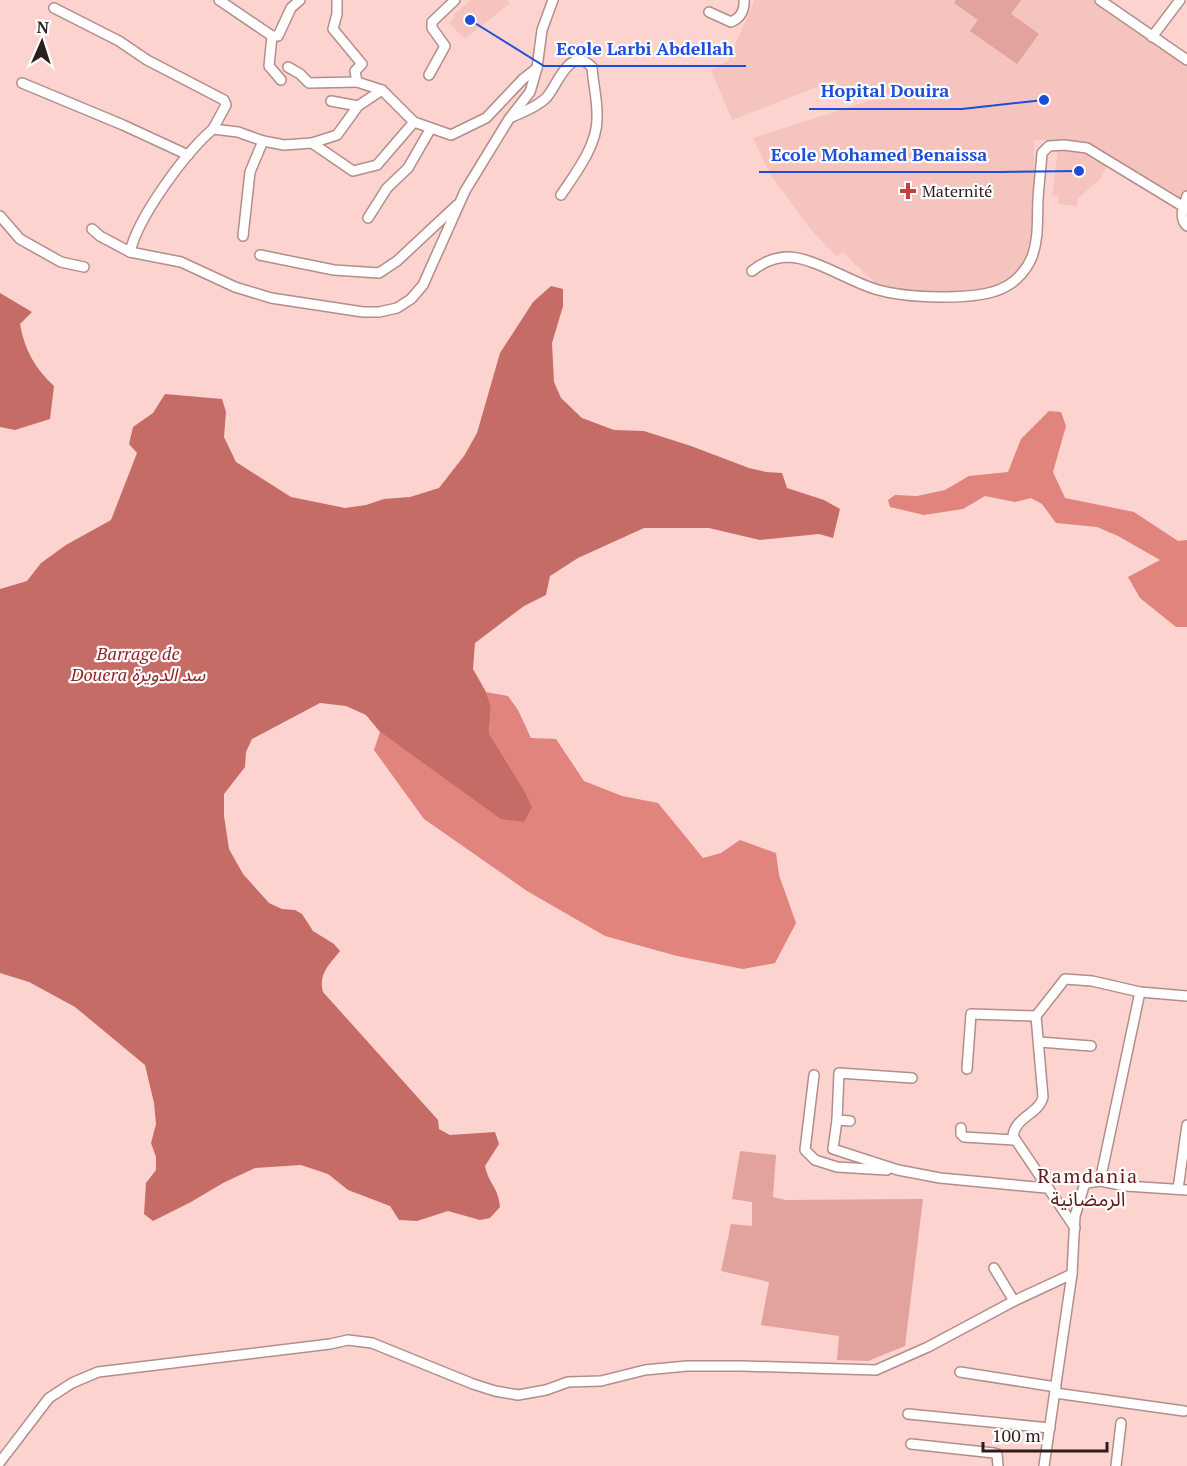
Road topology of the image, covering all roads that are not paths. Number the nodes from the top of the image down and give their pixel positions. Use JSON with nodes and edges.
{"nodes":[{"id":1,"x":219,"y":0,"type":"edge"},
{"id":2,"x":300,"y":0,"type":"edge"},
{"id":3,"x":337,"y":0,"type":"edge"},
{"id":4,"x":455,"y":0,"type":"edge"},
{"id":5,"x":553,"y":0,"type":"edge"},
{"id":6,"x":744,"y":0,"type":"edge"},
{"id":7,"x":1100,"y":0,"type":"edge"},
{"id":8,"x":1180,"y":0,"type":"edge"},
{"id":9,"x":54,"y":8,"type":"dead end"},
{"id":10,"x":709,"y":12,"type":"dead end"},
{"id":11,"x":272,"y":36,"type":"junction"},
{"id":12,"x":1152,"y":36,"type":"junction"},
{"id":13,"x":1187,"y":60,"type":"edge"},
{"id":14,"x":288,"y":68,"type":"dead end"},
{"id":15,"x":537,"y":68,"type":"junction"},
{"id":16,"x":429,"y":75,"type":"dead end"},
{"id":17,"x":281,"y":80,"type":"dead end"},
{"id":18,"x":357,"y":82,"type":"junction"},
{"id":19,"x":22,"y":83,"type":"dead end"},
{"id":20,"x":382,"y":90,"type":"junction"},
{"id":21,"x":331,"y":101,"type":"dead end"},
{"id":22,"x":358,"y":106,"type":"junction"},
{"id":23,"x":509,"y":119,"type":"junction"},
{"id":24,"x":414,"y":122,"type":"junction"},
{"id":25,"x":431,"y":128,"type":"junction"},
{"id":26,"x":213,"y":129,"type":"junction"},
{"id":27,"x":263,"y":141,"type":"junction"},
{"id":28,"x":312,"y":143,"type":"junction"},
{"id":29,"x":188,"y":155,"type":"junction"},
{"id":30,"x":561,"y":195,"type":"dead end"},
{"id":31,"x":1187,"y":196,"type":"edge"},
{"id":32,"x":458,"y":204,"type":"junction"},
{"id":33,"x":1184,"y":207,"type":"junction"},
{"id":34,"x":0,"y":216,"type":"edge"},
{"id":35,"x":368,"y":218,"type":"dead end"},
{"id":36,"x":1187,"y":226,"type":"edge"},
{"id":37,"x":92,"y":229,"type":"dead end"},
{"id":38,"x":243,"y":236,"type":"dead end"},
{"id":39,"x":130,"y":252,"type":"junction"},
{"id":40,"x":260,"y":255,"type":"dead end"},
{"id":41,"x":84,"y":267,"type":"dead end"},
{"id":42,"x":752,"y":271,"type":"dead end"},
{"id":43,"x":1140,"y":992,"type":"junction"},
{"id":44,"x":1187,"y":996,"type":"edge"},
{"id":45,"x":1036,"y":1016,"type":"junction"},
{"id":46,"x":1039,"y":1042,"type":"junction"},
{"id":47,"x":1091,"y":1046,"type":"dead end"},
{"id":48,"x":967,"y":1069,"type":"dead end"},
{"id":49,"x":814,"y":1075,"type":"dead end"},
{"id":50,"x":912,"y":1078,"type":"dead end"},
{"id":51,"x":837,"y":1120,"type":"junction"},
{"id":52,"x":850,"y":1121,"type":"dead end"},
{"id":53,"x":1187,"y":1125,"type":"edge"},
{"id":54,"x":961,"y":1128,"type":"dead end"},
{"id":55,"x":1014,"y":1140,"type":"junction"},
{"id":56,"x":898,"y":1170,"type":"junction"},
{"id":57,"x":1100,"y":1181,"type":"junction"},
{"id":58,"x":1046,"y":1188,"type":"junction"},
{"id":59,"x":1182,"y":1190,"type":"edge"},
{"id":60,"x":1075,"y":1228,"type":"junction"},
{"id":61,"x":994,"y":1268,"type":"dead end"},
{"id":62,"x":1072,"y":1274,"type":"junction"},
{"id":63,"x":1014,"y":1301,"type":"junction"},
{"id":64,"x":960,"y":1372,"type":"dead end"},
{"id":65,"x":1055,"y":1390,"type":"junction"},
{"id":66,"x":1184,"y":1411,"type":"dead end"},
{"id":67,"x":908,"y":1414,"type":"dead end"},
{"id":68,"x":1121,"y":1423,"type":"dead end"},
{"id":69,"x":1050,"y":1428,"type":"junction"},
{"id":70,"x":911,"y":1444,"type":"dead end"},
{"id":71,"x":0,"y":1462,"type":"edge"},
{"id":72,"x":998,"y":1466,"type":"edge"},
{"id":73,"x":1044,"y":1466,"type":"edge"},
{"id":74,"x":1116,"y":1466,"type":"edge"}],
"edges":[{"from":1,"to":11,"type":"street"},
{"from":2,"to":11,"type":"street"},
{"from":3,"to":18,"type":"street"},
{"from":4,"to":16,"type":"street"},
{"from":5,"to":15,"type":"street"},
{"from":6,"to":10,"type":"street"},
{"from":7,"to":12,"type":"street"},
{"from":8,"to":12,"type":"street"},
{"from":9,"to":26,"type":"street"},
{"from":11,"to":17,"type":"street"},
{"from":12,"to":13,"type":"street"},
{"from":14,"to":18,"type":"street"},
{"from":15,"to":23,"type":"street"},
{"from":15,"to":25,"type":"street"},
{"from":18,"to":20,"type":"street"},
{"from":19,"to":29,"type":"street"},
{"from":20,"to":22,"type":"street"},
{"from":20,"to":24,"type":"street"},
{"from":21,"to":22,"type":"street"},
{"from":22,"to":28,"type":"street"},
{"from":23,"to":30,"type":"street"},
{"from":23,"to":32,"type":"street"},
{"from":24,"to":25,"type":"street"},
{"from":24,"to":28,"type":"street"},
{"from":25,"to":35,"type":"street"},
{"from":26,"to":27,"type":"street"},
{"from":26,"to":29,"type":"street"},
{"from":27,"to":28,"type":"street"},
{"from":27,"to":38,"type":"street"},
{"from":29,"to":39,"type":"street"},
{"from":31,"to":33,"type":"street"},
{"from":32,"to":39,"type":"street"},
{"from":32,"to":40,"type":"street"},
{"from":33,"to":36,"type":"street"},
{"from":33,"to":42,"type":"street"},
{"from":34,"to":41,"type":"street"},
{"from":37,"to":39,"type":"street"},
{"from":43,"to":44,"type":"street"},
{"from":43,"to":45,"type":"street"},
{"from":43,"to":57,"type":"street"},
{"from":45,"to":46,"type":"street"},
{"from":45,"to":48,"type":"street"},
{"from":46,"to":47,"type":"street"},
{"from":46,"to":55,"type":"street"},
{"from":49,"to":56,"type":"street"},
{"from":50,"to":51,"type":"street"},
{"from":51,"to":52,"type":"street"},
{"from":51,"to":56,"type":"street"},
{"from":53,"to":59,"type":"street"},
{"from":54,"to":55,"type":"street"},
{"from":55,"to":58,"type":"street"},
{"from":56,"to":58,"type":"street"},
{"from":57,"to":59,"type":"street"},
{"from":57,"to":60,"type":"street"},
{"from":58,"to":60,"type":"street"},
{"from":60,"to":62,"type":"street"},
{"from":61,"to":63,"type":"street"},
{"from":62,"to":63,"type":"street"},
{"from":62,"to":65,"type":"street"},
{"from":63,"to":71,"type":"street"},
{"from":64,"to":65,"type":"street"},
{"from":65,"to":66,"type":"street"},
{"from":65,"to":69,"type":"street"},
{"from":67,"to":69,"type":"street"},
{"from":68,"to":74,"type":"street"},
{"from":69,"to":73,"type":"street"},
{"from":70,"to":72,"type":"street"}]}
